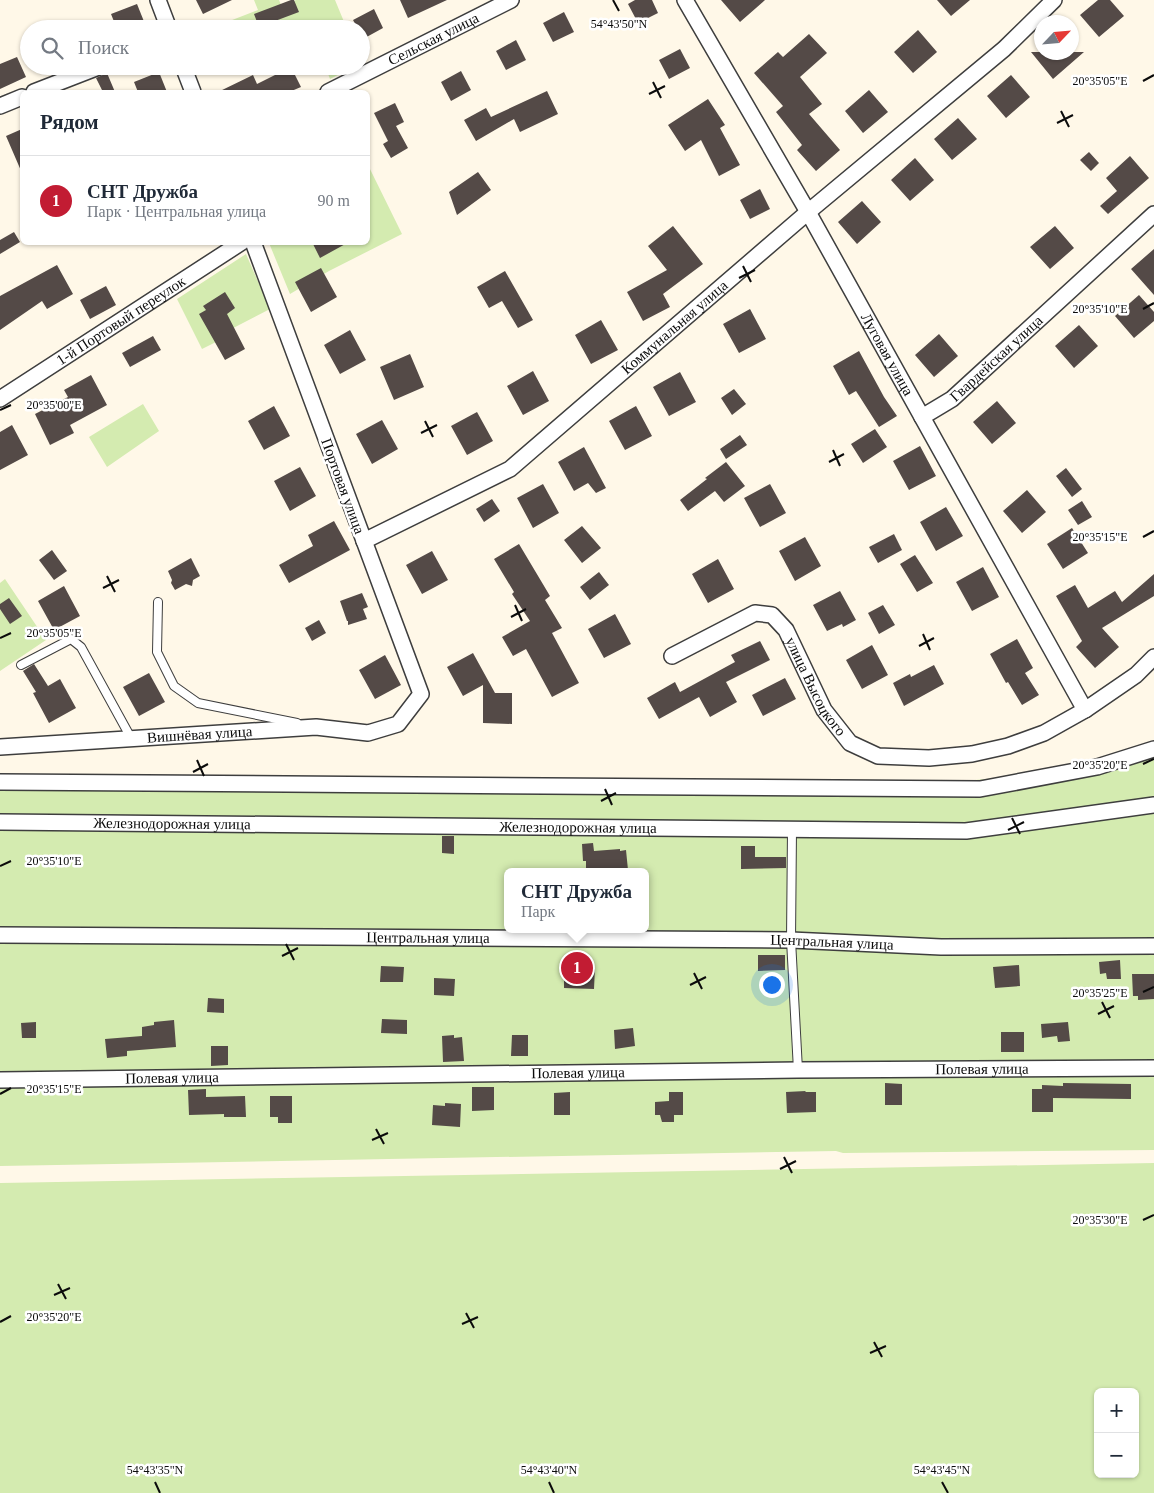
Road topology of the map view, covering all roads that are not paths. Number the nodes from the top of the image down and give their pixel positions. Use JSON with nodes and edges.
{"nodes":[{"id":1,"x":158,"y":0,"type":"edge"},
{"id":2,"x":511,"y":0,"type":"edge"},
{"id":3,"x":685,"y":0,"type":"edge"},
{"id":4,"x":1054,"y":0,"type":"edge"},
{"id":5,"x":166,"y":20,"type":"edge"},
{"id":6,"x":370,"y":71,"type":"edge"},
{"id":7,"x":78,"y":75,"type":"edge"},
{"id":8,"x":186,"y":75,"type":"edge"},
{"id":9,"x":362,"y":75,"type":"edge"},
{"id":10,"x":39,"y":90,"type":"edge"},
{"id":11,"x":192,"y":90,"type":"edge"},
{"id":12,"x":332,"y":90,"type":"edge"},
{"id":13,"x":20,"y":98,"type":"edge"},
{"id":14,"x":0,"y":106,"type":"edge"},
{"id":15,"x":808,"y":212,"type":"junction"},
{"id":16,"x":1154,"y":214,"type":"edge"},
{"id":17,"x":237,"y":245,"type":"edge"},
{"id":18,"x":254,"y":245,"type":"edge"},
{"id":19,"x":0,"y":399,"type":"edge"},
{"id":20,"x":922,"y":417,"type":"junction"},
{"id":21,"x":364,"y":541,"type":"junction"},
{"id":22,"x":158,"y":602,"type":"dead end"},
{"id":23,"x":672,"y":656,"type":"dead end"},
{"id":24,"x":1154,"y":657,"type":"edge"},
{"id":25,"x":21,"y":665,"type":"dead end"},
{"id":26,"x":1085,"y":710,"type":"junction"},
{"id":27,"x":398,"y":724,"type":"joint"},
{"id":28,"x":316,"y":727,"type":"junction"},
{"id":29,"x":131,"y":738,"type":"junction"},
{"id":30,"x":0,"y":746,"type":"edge"},
{"id":31,"x":1154,"y":749,"type":"edge"},
{"id":32,"x":0,"y":782,"type":"edge"},
{"id":33,"x":1154,"y":805,"type":"edge"},
{"id":34,"x":0,"y":822,"type":"edge"},
{"id":35,"x":792,"y":830,"type":"junction"},
{"id":36,"x":0,"y":935,"type":"edge"},
{"id":37,"x":791,"y":940,"type":"junction"},
{"id":38,"x":1154,"y":946,"type":"edge"},
{"id":39,"x":1154,"y":1068,"type":"edge"},
{"id":40,"x":798,"y":1070,"type":"junction"},
{"id":41,"x":0,"y":1080,"type":"edge"}],
"edges":[{"from":1,"to":5,"type":"street"},
{"from":2,"to":6,"type":"street","name":"Сельская улица"},
{"from":3,"to":15,"type":"street","name":"Луговая улица"},
{"from":4,"to":15,"type":"street","name":"Коммунальная улица"},
{"from":7,"to":10,"type":"street"},
{"from":8,"to":11,"type":"street"},
{"from":9,"to":12,"type":"street","name":"Сельская улица"},
{"from":13,"to":14,"type":"street"},
{"from":15,"to":20,"type":"street","name":"Луговая улица"},
{"from":15,"to":21,"type":"street","name":"Коммунальная улица"},
{"from":16,"to":20,"type":"street","name":"Гвардейская улица"},
{"from":17,"to":19,"type":"street","name":"1-й Портовый переулок"},
{"from":18,"to":21,"type":"street","name":"Портовая улица"},
{"from":20,"to":26,"type":"street","name":"Луговая улица"},
{"from":21,"to":27,"type":"street","name":"Портовая улица"},
{"from":22,"to":28,"type":"lane"},
{"from":23,"to":26,"type":"street","name":"улица Высоцкого"},
{"from":24,"to":26,"type":"street","name":"улица Высоцкого"},
{"from":25,"to":29,"type":"lane"},
{"from":27,"to":28,"type":"street","name":"Вишнёвая улица"},
{"from":28,"to":29,"type":"street","name":"Вишнёвая улица"},
{"from":29,"to":30,"type":"street","name":"Вишнёвая улица"},
{"from":31,"to":32,"type":"street"},
{"from":33,"to":35,"type":"street","name":"Железнодорожная улица"},
{"from":34,"to":35,"type":"street","name":"Железнодорожная улица"},
{"from":35,"to":37,"type":"lane"},
{"from":36,"to":37,"type":"street","name":"Центральная улица"},
{"from":37,"to":38,"type":"street","name":"Центральная улица"},
{"from":37,"to":40,"type":"lane"},
{"from":39,"to":40,"type":"street","name":"Полевая улица"},
{"from":40,"to":41,"type":"street","name":"Полевая улица"}]}
